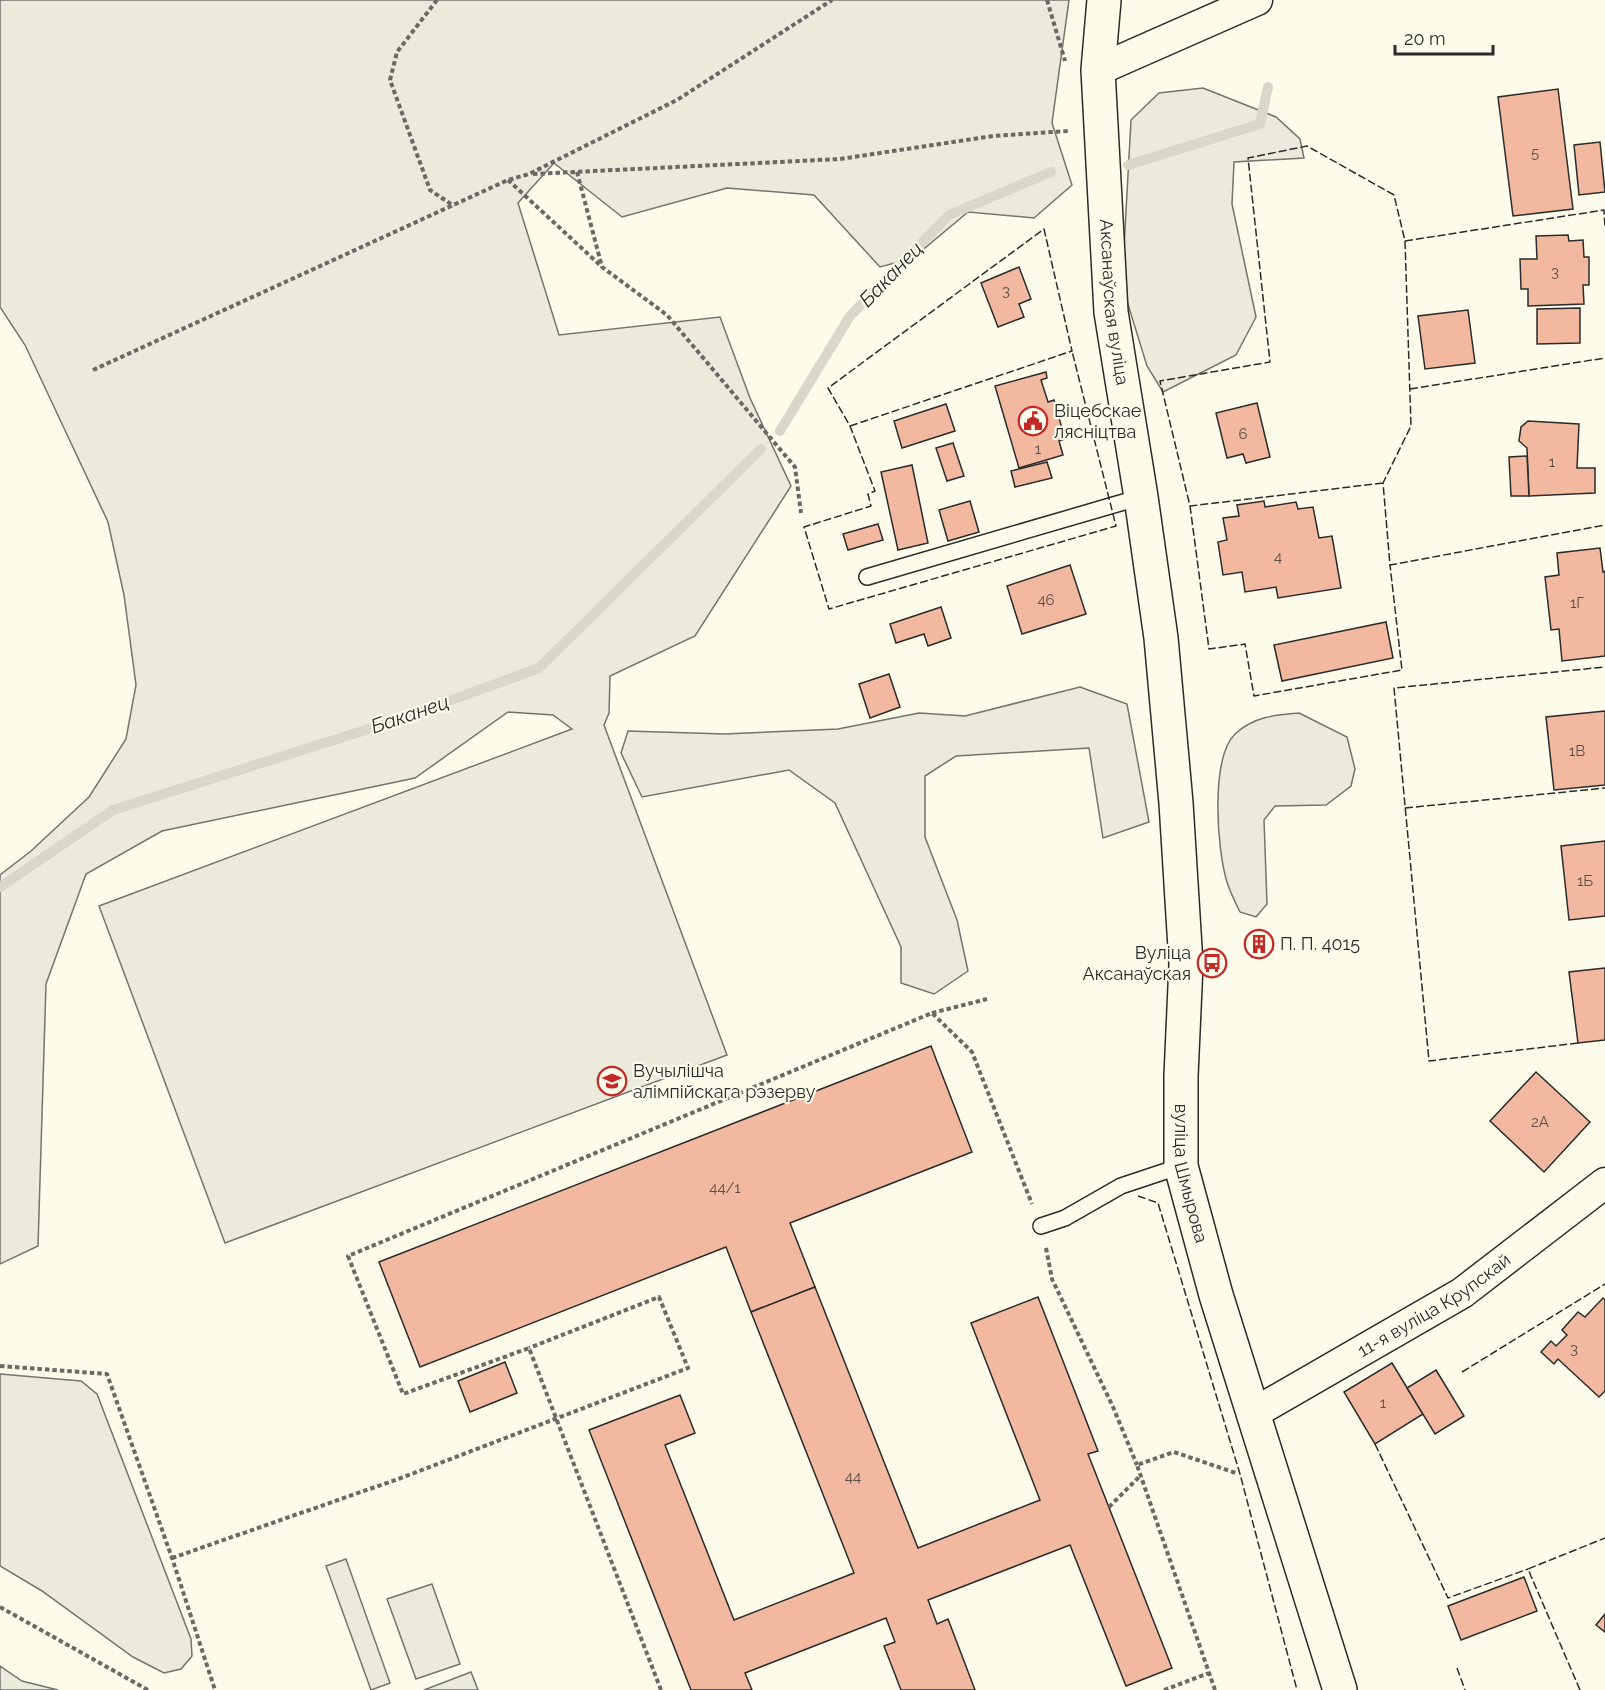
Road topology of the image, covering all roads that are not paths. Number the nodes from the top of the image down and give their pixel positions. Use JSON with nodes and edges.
{"nodes":[{"id":1,"x":1104,"y":0,"type":"edge"},
{"id":2,"x":1257,"y":0,"type":"edge"},
{"id":3,"x":1082,"y":67,"type":"junction"},
{"id":4,"x":1141,"y":497,"type":"junction"},
{"id":5,"x":867,"y":577,"type":"dead end"},
{"id":6,"x":1161,"y":638,"type":"joint"},
{"id":7,"x":1181,"y":1166,"type":"junction"},
{"id":8,"x":1605,"y":1183,"type":"edge"},
{"id":9,"x":1041,"y":1226,"type":"road end"},
{"id":10,"x":1254,"y":1413,"type":"junction"},
{"id":11,"x":1340,"y":1690,"type":"edge"}],
"edges":[{"from":1,"to":3,"type":"street","name":"Аксанаўская вуліца"},
{"from":2,"to":3,"type":"street"},
{"from":3,"to":4,"type":"street","name":"Аксанаўская вуліца"},
{"from":4,"to":5,"type":"lane"},
{"from":4,"to":6,"type":"street","name":"Аксанаўская вуліца"},
{"from":6,"to":7,"type":"street","name":"вуліца Шмырова"},
{"from":7,"to":9,"type":"lane"},
{"from":7,"to":10,"type":"street","name":"вуліца Шмырова"},
{"from":8,"to":10,"type":"street","name":"11-я вуліца Крупскай"},
{"from":10,"to":11,"type":"street","name":"вуліца Шмырова"}]}
